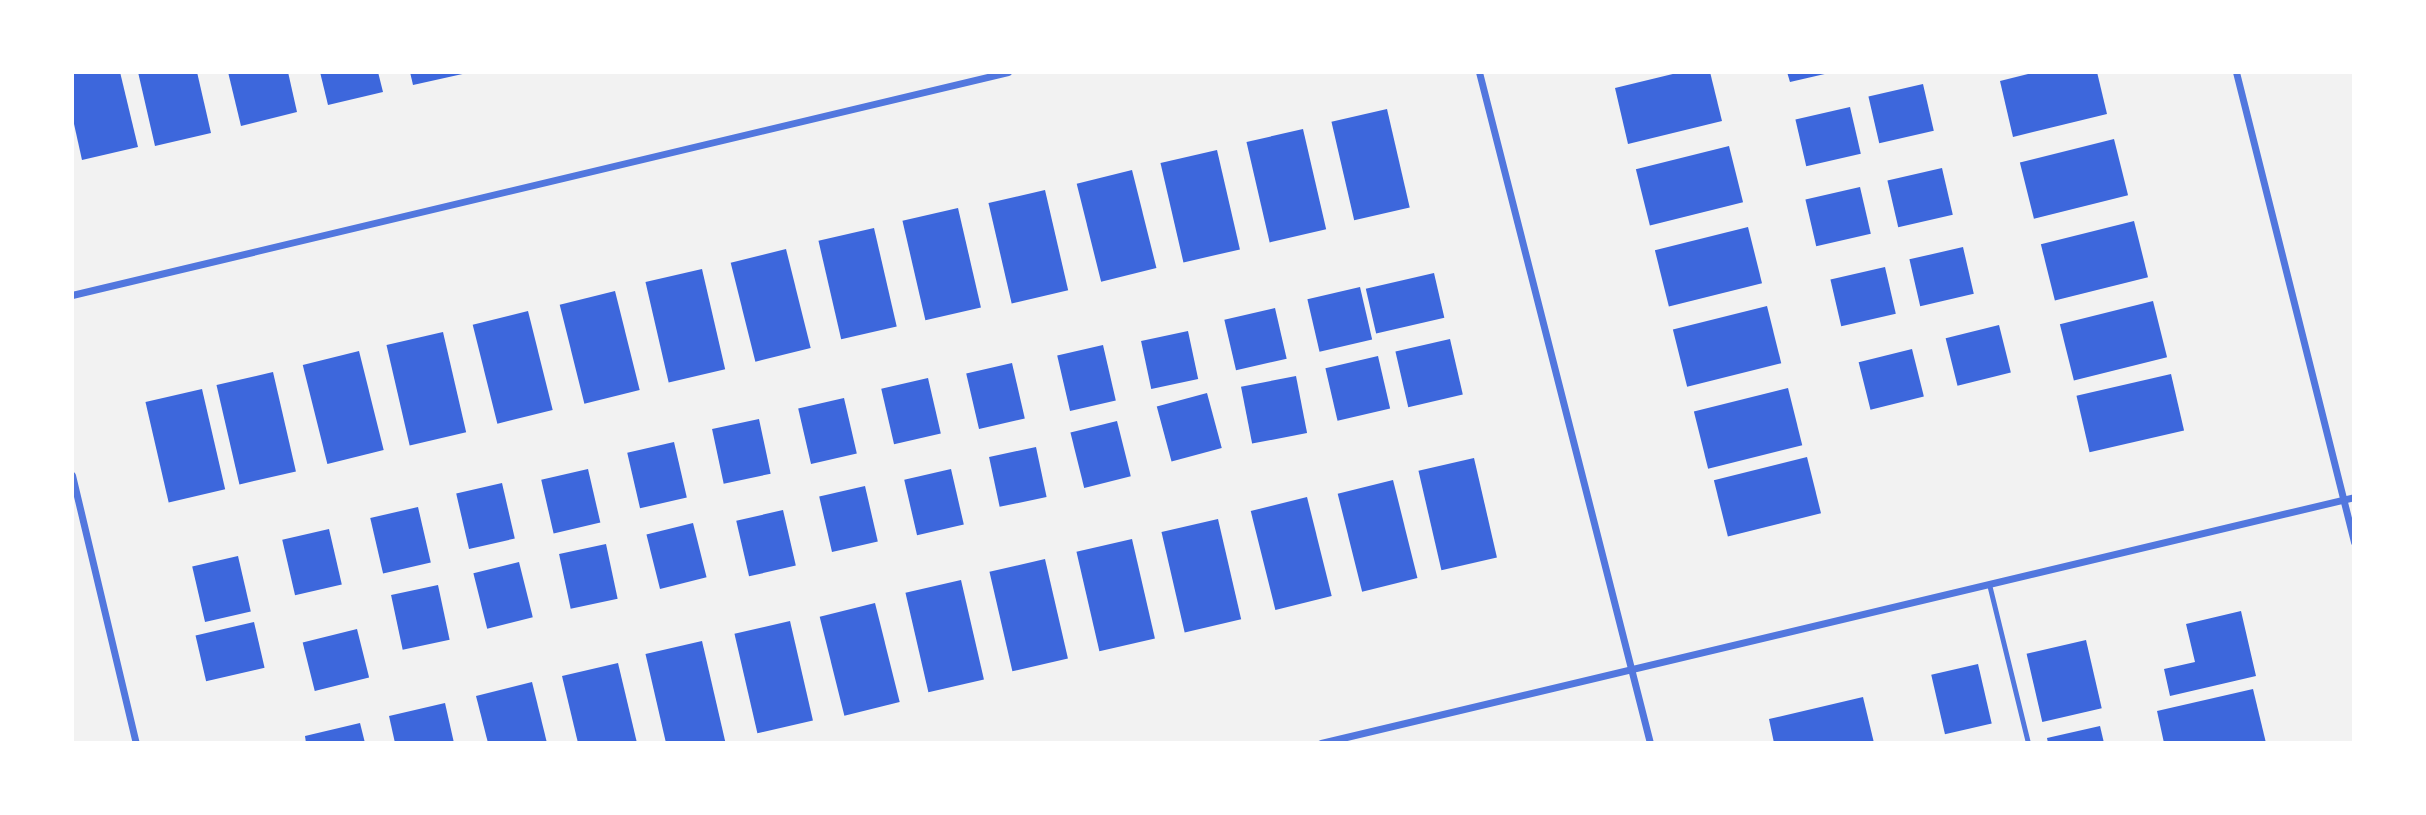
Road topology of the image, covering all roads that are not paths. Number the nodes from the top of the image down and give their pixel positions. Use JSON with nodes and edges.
{"nodes":[{"id":1,"x":1008,"y":72,"type":"edge"},
{"id":2,"x":1479,"y":72,"type":"edge"},
{"id":3,"x":2236,"y":72,"type":"edge"},
{"id":4,"x":72,"y":295,"type":"edge"},
{"id":5,"x":72,"y":475,"type":"edge"},
{"id":6,"x":2354,"y":497,"type":"edge"},
{"id":7,"x":2344,"y":499,"type":"junction"},
{"id":8,"x":2354,"y":542,"type":"edge"},
{"id":9,"x":1989,"y":584,"type":"junction"},
{"id":10,"x":1632,"y":669,"type":"junction"},
{"id":11,"x":136,"y":743,"type":"edge"},
{"id":12,"x":1321,"y":743,"type":"edge"},
{"id":13,"x":1650,"y":743,"type":"edge"},
{"id":14,"x":2028,"y":743,"type":"edge"}],
"edges":[{"from":1,"to":4,"type":"street"},
{"from":2,"to":10,"type":"street"},
{"from":3,"to":7,"type":"street"},
{"from":5,"to":11,"type":"street"},
{"from":6,"to":7,"type":"street"},
{"from":7,"to":8,"type":"street"},
{"from":7,"to":9,"type":"street"},
{"from":9,"to":10,"type":"street"},
{"from":9,"to":14,"type":"lane"},
{"from":10,"to":12,"type":"street"},
{"from":10,"to":13,"type":"street"}]}
